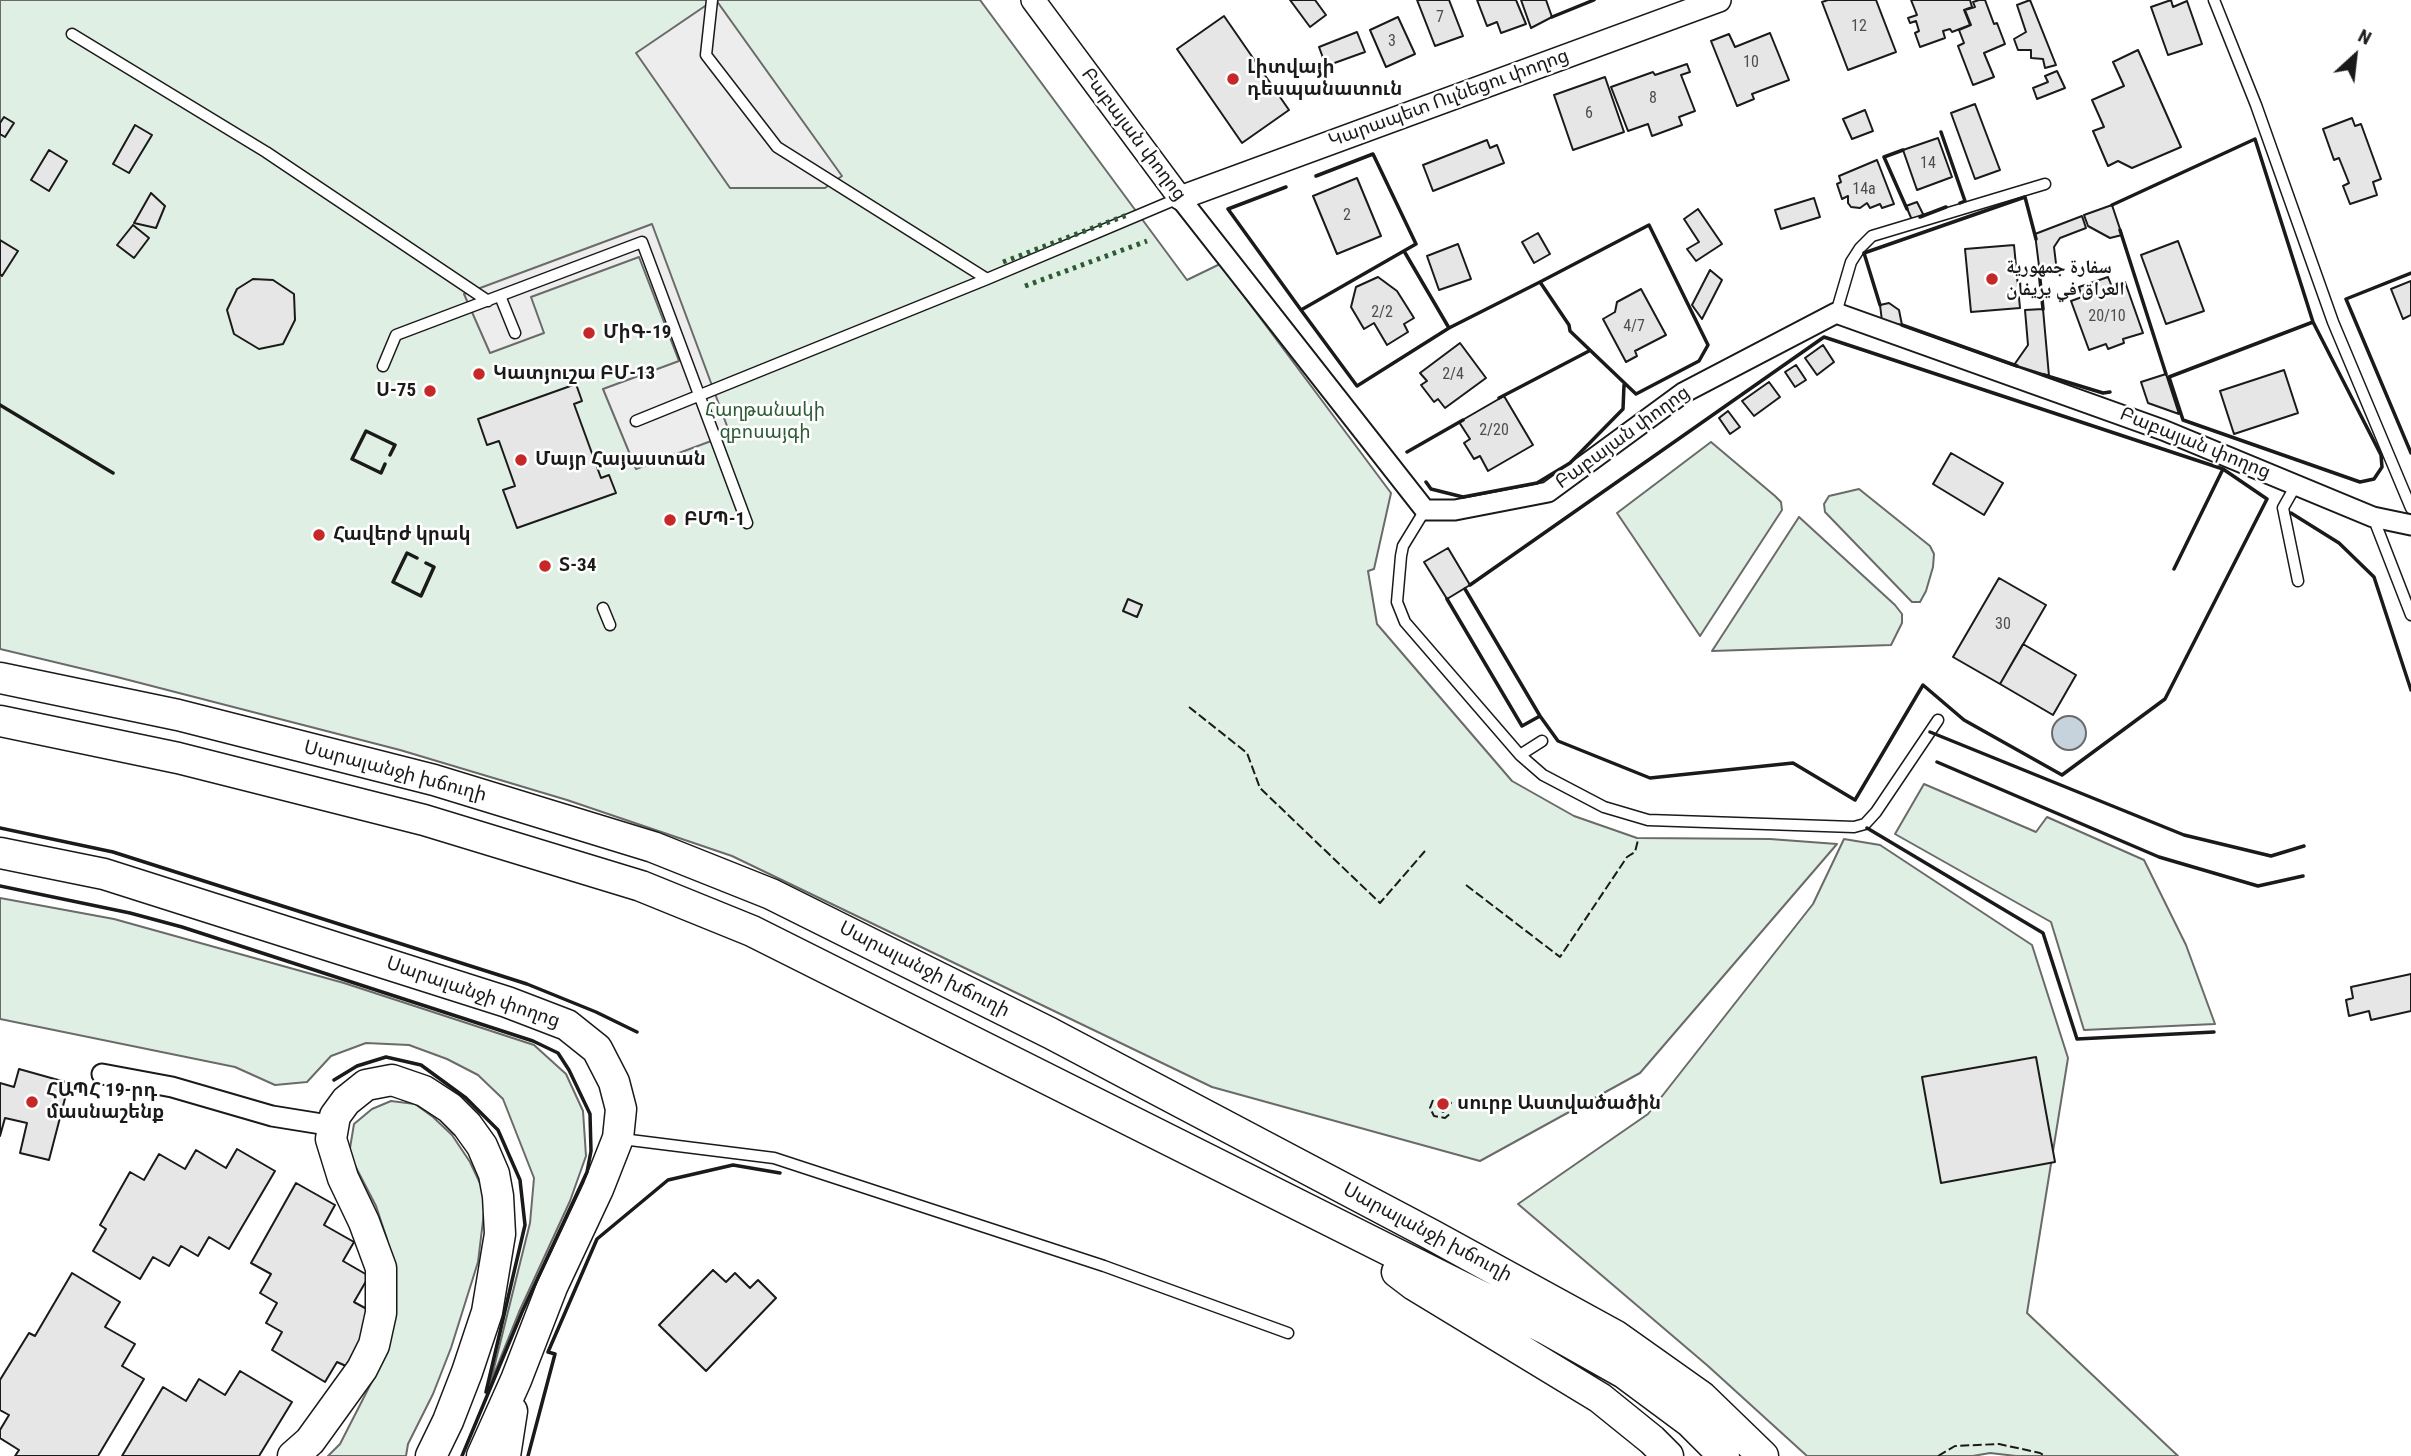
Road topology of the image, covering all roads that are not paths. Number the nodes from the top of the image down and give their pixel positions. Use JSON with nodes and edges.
{"nodes":[{"id":1,"x":712,"y":0,"type":"edge"},
{"id":2,"x":1033,"y":0,"type":"edge"},
{"id":3,"x":1719,"y":0,"type":"edge"},
{"id":4,"x":2214,"y":0,"type":"edge"},
{"id":5,"x":72,"y":34,"type":"dead end"},
{"id":6,"x":2045,"y":184,"type":"dead end"},
{"id":7,"x":1180,"y":198,"type":"junction"},
{"id":8,"x":987,"y":279,"type":"junction"},
{"id":9,"x":500,"y":296,"type":"junction"},
{"id":10,"x":488,"y":301,"type":"junction"},
{"id":11,"x":1836,"y":313,"type":"junction"},
{"id":12,"x":515,"y":333,"type":"dead end"},
{"id":13,"x":383,"y":366,"type":"dead end"},
{"id":14,"x":699,"y":396,"type":"junction"},
{"id":15,"x":636,"y":421,"type":"dead end"},
{"id":16,"x":2296,"y":485,"type":"junction"},
{"id":17,"x":2411,"y":508,"type":"edge"},
{"id":18,"x":1425,"y":510,"type":"junction"},
{"id":19,"x":2373,"y":517,"type":"junction"},
{"id":20,"x":747,"y":523,"type":"dead end"},
{"id":21,"x":2411,"y":525,"type":"edge"},
{"id":22,"x":2298,"y":581,"type":"dead end"},
{"id":23,"x":603,"y":608,"type":"dead end"},
{"id":24,"x":2411,"y":615,"type":"edge"},
{"id":25,"x":610,"y":625,"type":"dead end"},
{"id":26,"x":0,"y":678,"type":"edge"},
{"id":27,"x":1938,"y":720,"type":"dead end"},
{"id":28,"x":0,"y":721,"type":"edge"},
{"id":29,"x":1542,"y":741,"type":"dead end"},
{"id":30,"x":1520,"y":755,"type":"junction"},
{"id":31,"x":0,"y":853,"type":"edge"},
{"id":32,"x":102,"y":1074,"type":"dead end"},
{"id":33,"x":334,"y":1126,"type":"junction"},
{"id":34,"x":618,"y":1138,"type":"junction"},
{"id":35,"x":1339,"y":1226,"type":"junction"},
{"id":36,"x":1288,"y":1333,"type":"dead end"},
{"id":37,"x":516,"y":1380,"type":"junction"},
{"id":38,"x":293,"y":1456,"type":"edge"},
{"id":39,"x":431,"y":1456,"type":"edge"},
{"id":40,"x":482,"y":1456,"type":"edge"},
{"id":41,"x":505,"y":1456,"type":"edge"},
{"id":42,"x":1668,"y":1456,"type":"edge"},
{"id":43,"x":1724,"y":1456,"type":"edge"},
{"id":44,"x":1763,"y":1456,"type":"edge"}],
"edges":[{"from":1,"to":8,"type":"lane"},
{"from":2,"to":7,"type":"street","name":"Բաբայան փողոց"},
{"from":3,"to":7,"type":"street","name":"Կարապետ Ուլնեցու փողոց"},
{"from":4,"to":17,"type":"lane"},
{"from":5,"to":10,"type":"lane"},
{"from":6,"to":11,"type":"lane"},
{"from":7,"to":8,"type":"lane"},
{"from":7,"to":18,"type":"street","name":"Բաբայան փողոց"},
{"from":8,"to":14,"type":"lane"},
{"from":9,"to":10,"type":"lane"},
{"from":9,"to":12,"type":"lane"},
{"from":9,"to":14,"type":"lane"},
{"from":10,"to":13,"type":"lane"},
{"from":11,"to":16,"type":"street","name":"Բաբայան փողոց"},
{"from":11,"to":18,"type":"street","name":"Բաբայան փողոց"},
{"from":14,"to":15,"type":"lane"},
{"from":14,"to":20,"type":"lane"},
{"from":16,"to":19,"type":"street","name":"Բաբայան փողոց"},
{"from":16,"to":22,"type":"lane"},
{"from":18,"to":30,"type":"lane"},
{"from":19,"to":21,"type":"street","name":"Բաբայան փողոց"},
{"from":19,"to":24,"type":"lane"},
{"from":23,"to":25,"type":"lane"},
{"from":26,"to":44,"type":"main road","name":"Սարալանջի խճուղի"},
{"from":27,"to":30,"type":"lane"},
{"from":28,"to":35,"type":"main road","name":"Սարալանջի խճուղի"},
{"from":29,"to":30,"type":"lane"},
{"from":31,"to":34,"type":"main road","name":"Սարալանջի փողոց"},
{"from":32,"to":33,"type":"street"},
{"from":33,"to":38,"type":"main road"},
{"from":33,"to":39,"type":"main road"},
{"from":34,"to":36,"type":"lane"},
{"from":34,"to":37,"type":"main road","name":"Սարալանջի փողոց"},
{"from":35,"to":42,"type":"main road"},
{"from":35,"to":43,"type":"main road","name":"Սարալանջի խճուղի"},
{"from":37,"to":40,"type":"main road"},
{"from":37,"to":41,"type":"main road"}]}
